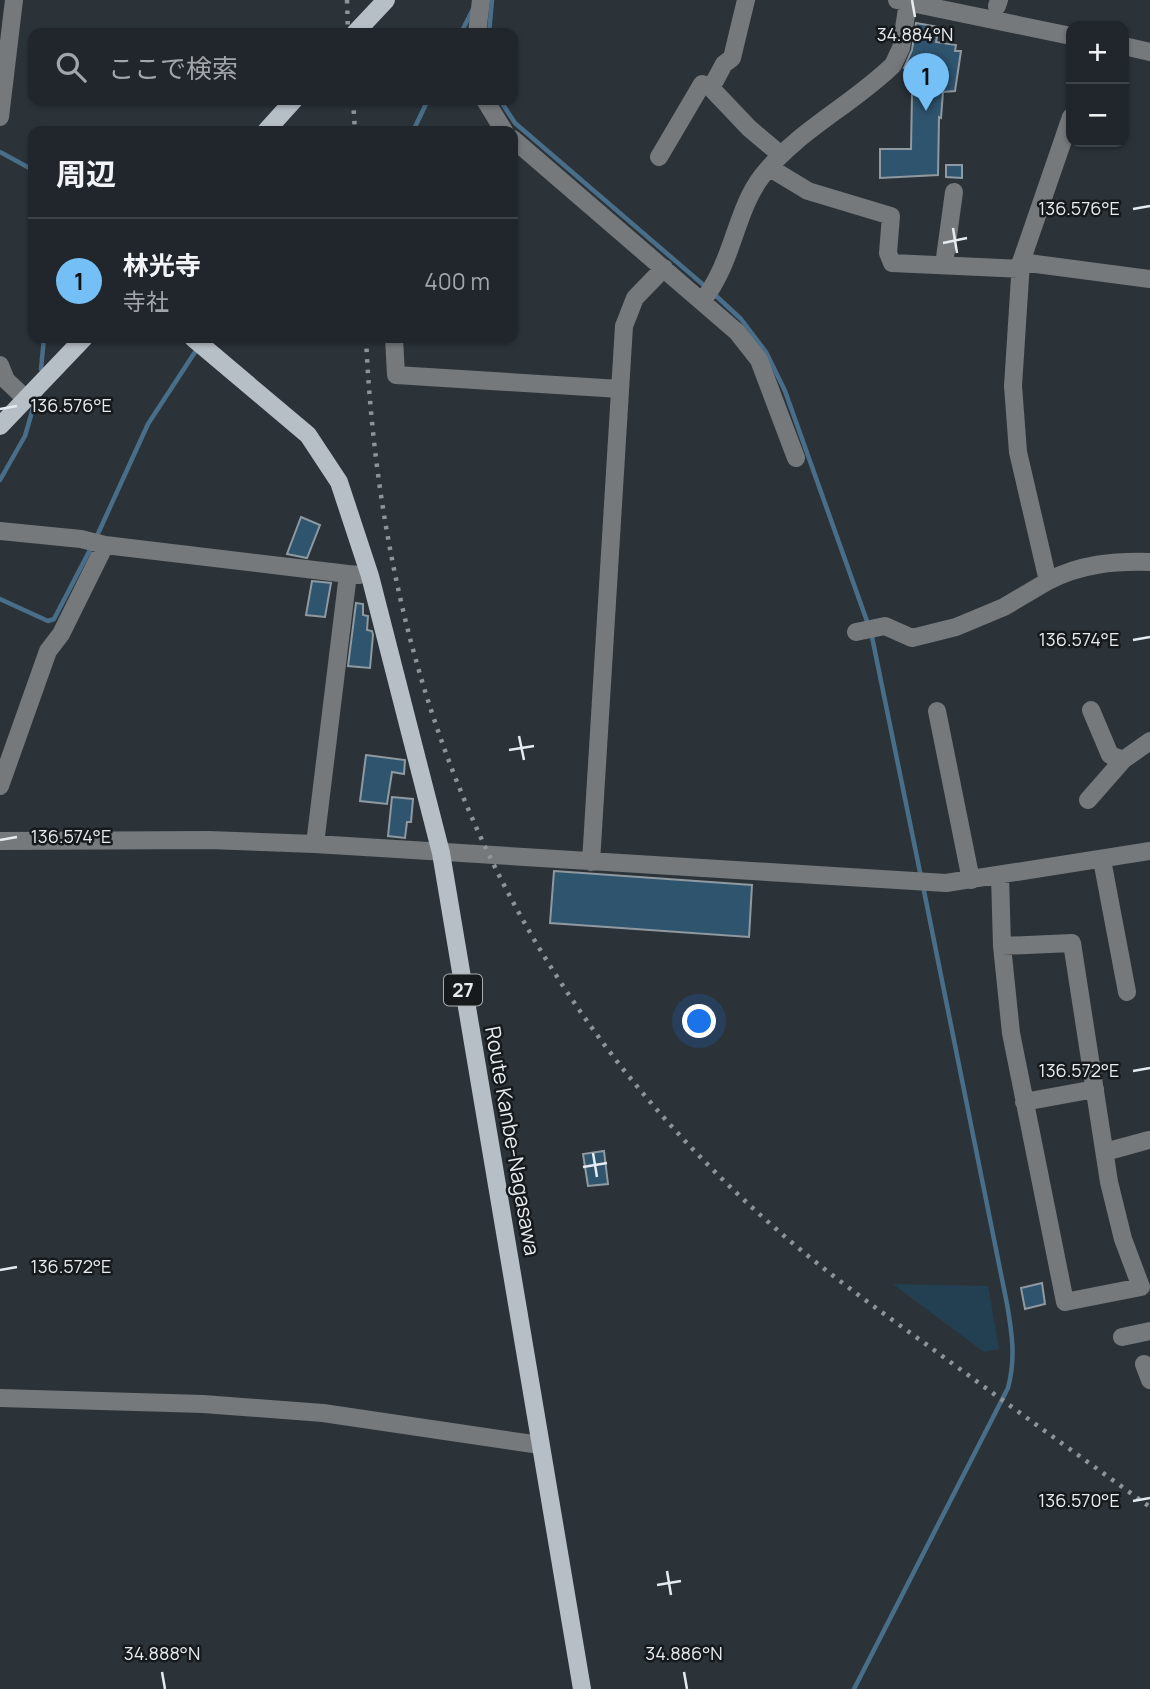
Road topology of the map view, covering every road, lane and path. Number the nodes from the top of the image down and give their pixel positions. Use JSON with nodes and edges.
{"nodes":[{"id":1,"x":14,"y":0,"type":"edge"},
{"id":2,"x":386,"y":0,"type":"edge"},
{"id":3,"x":746,"y":0,"type":"edge"},
{"id":4,"x":902,"y":1,"type":"edge"},
{"id":5,"x":951,"y":5,"type":"edge"},
{"id":6,"x":481,"y":6,"type":"edge"},
{"id":7,"x":360,"y":28,"type":"edge"},
{"id":8,"x":478,"y":28,"type":"edge"},
{"id":9,"x":1066,"y":35,"type":"edge"},
{"id":10,"x":1129,"y":47,"type":"edge"},
{"id":11,"x":1150,"y":52,"type":"edge"},
{"id":12,"x":711,"y":88,"type":"junction"},
{"id":13,"x":289,"y":105,"type":"edge"},
{"id":14,"x":488,"y":105,"type":"edge"},
{"id":15,"x":0,"y":117,"type":"edge"},
{"id":16,"x":271,"y":126,"type":"edge"},
{"id":17,"x":501,"y":126,"type":"edge"},
{"id":18,"x":1066,"y":142,"type":"edge"},
{"id":19,"x":518,"y":143,"type":"edge"},
{"id":20,"x":659,"y":156,"type":"dead end"},
{"id":21,"x":775,"y":161,"type":"junction"},
{"id":22,"x":954,"y":192,"type":"dead end"},
{"id":23,"x":944,"y":265,"type":"junction"},
{"id":24,"x":1021,"y":266,"type":"junction"},
{"id":25,"x":664,"y":268,"type":"junction"},
{"id":26,"x":1150,"y":279,"type":"edge"},
{"id":27,"x":703,"y":300,"type":"junction"},
{"id":28,"x":79,"y":343,"type":"edge"},
{"id":29,"x":200,"y":343,"type":"edge"},
{"id":30,"x":394,"y":343,"type":"edge"},
{"id":31,"x":0,"y":365,"type":"edge"},
{"id":32,"x":620,"y":389,"type":"junction"},
{"id":33,"x":25,"y":398,"type":"junction"},
{"id":34,"x":0,"y":426,"type":"edge"},
{"id":35,"x":796,"y":458,"type":"dead end"},
{"id":36,"x":0,"y":530,"type":"edge"},
{"id":37,"x":97,"y":543,"type":"junction"},
{"id":38,"x":1150,"y":562,"type":"edge"},
{"id":39,"x":348,"y":574,"type":"junction"},
{"id":40,"x":370,"y":576,"type":"junction"},
{"id":41,"x":1048,"y":581,"type":"junction"},
{"id":42,"x":856,"y":632,"type":"dead end"},
{"id":43,"x":1091,"y":710,"type":"dead end"},
{"id":44,"x":937,"y":711,"type":"dead end"},
{"id":45,"x":1150,"y":741,"type":"edge"},
{"id":46,"x":1123,"y":761,"type":"junction"},
{"id":47,"x":0,"y":786,"type":"edge"},
{"id":48,"x":1088,"y":800,"type":"dead end"},
{"id":49,"x":0,"y":841,"type":"edge"},
{"id":50,"x":315,"y":844,"type":"junction"},
{"id":51,"x":1150,"y":851,"type":"edge"},
{"id":52,"x":441,"y":853,"type":"junction"},
{"id":53,"x":1102,"y":860,"type":"junction"},
{"id":54,"x":591,"y":862,"type":"junction"},
{"id":55,"x":1000,"y":876,"type":"junction"},
{"id":56,"x":971,"y":880,"type":"junction"},
{"id":57,"x":1002,"y":946,"type":"junction"},
{"id":58,"x":1126,"y":992,"type":"dead end"},
{"id":59,"x":1095,"y":1089,"type":"junction"},
{"id":60,"x":1024,"y":1102,"type":"junction"},
{"id":61,"x":1149,"y":1140,"type":"edge"},
{"id":62,"x":1105,"y":1152,"type":"junction"},
{"id":63,"x":1150,"y":1331,"type":"edge"},
{"id":64,"x":1122,"y":1337,"type":"dead end"},
{"id":65,"x":0,"y":1398,"type":"edge"},
{"id":66,"x":540,"y":1445,"type":"junction"},
{"id":67,"x":582,"y":1689,"type":"edge"}],
"edges":[{"from":1,"to":15,"type":"street"},
{"from":2,"to":7,"type":"main road"},
{"from":3,"to":12,"type":"street"},
{"from":4,"to":5,"type":"street"},
{"from":4,"to":21,"type":"street"},
{"from":5,"to":9,"type":"street"},
{"from":6,"to":8,"type":"street"},
{"from":10,"to":11,"type":"street"},
{"from":12,"to":20,"type":"street"},
{"from":12,"to":21,"type":"street"},
{"from":13,"to":16,"type":"main road"},
{"from":14,"to":17,"type":"street"},
{"from":18,"to":24,"type":"street"},
{"from":19,"to":25,"type":"street"},
{"from":21,"to":23,"type":"street"},
{"from":21,"to":27,"type":"street"},
{"from":22,"to":23,"type":"street"},
{"from":23,"to":24,"type":"street"},
{"from":24,"to":26,"type":"street"},
{"from":24,"to":41,"type":"street"},
{"from":25,"to":27,"type":"street"},
{"from":25,"to":32,"type":"street"},
{"from":27,"to":35,"type":"street"},
{"from":28,"to":33,"type":"main road"},
{"from":29,"to":40,"type":"main road","name":"Route Kanbe-Nagasawa","number":"27"},
{"from":30,"to":32,"type":"street"},
{"from":31,"to":33,"type":"street"},
{"from":32,"to":54,"type":"street"},
{"from":33,"to":34,"type":"main road"},
{"from":36,"to":37,"type":"street"},
{"from":37,"to":39,"type":"street"},
{"from":37,"to":47,"type":"street"},
{"from":38,"to":41,"type":"street"},
{"from":39,"to":40,"type":"street"},
{"from":39,"to":50,"type":"street"},
{"from":40,"to":52,"type":"main road","name":"Route Kanbe-Nagasawa","number":"27"},
{"from":41,"to":42,"type":"street"},
{"from":43,"to":46,"type":"street"},
{"from":44,"to":56,"type":"street"},
{"from":45,"to":46,"type":"street"},
{"from":46,"to":48,"type":"street"},
{"from":49,"to":50,"type":"street"},
{"from":50,"to":52,"type":"street"},
{"from":51,"to":53,"type":"street"},
{"from":52,"to":54,"type":"street"},
{"from":52,"to":66,"type":"main road","name":"Route Kanbe-Nagasawa","number":"27"},
{"from":53,"to":55,"type":"street"},
{"from":53,"to":58,"type":"street"},
{"from":54,"to":56,"type":"street"},
{"from":55,"to":56,"type":"street"},
{"from":55,"to":57,"type":"street"},
{"from":57,"to":59,"type":"street"},
{"from":57,"to":60,"type":"street"},
{"from":59,"to":60,"type":"street"},
{"from":59,"to":62,"type":"street"},
{"from":60,"to":62,"type":"street"},
{"from":61,"to":62,"type":"street"},
{"from":63,"to":64,"type":"street"},
{"from":65,"to":66,"type":"street"},
{"from":66,"to":67,"type":"main road","name":"Route Kanbe-Nagasawa","number":"27"}]}
